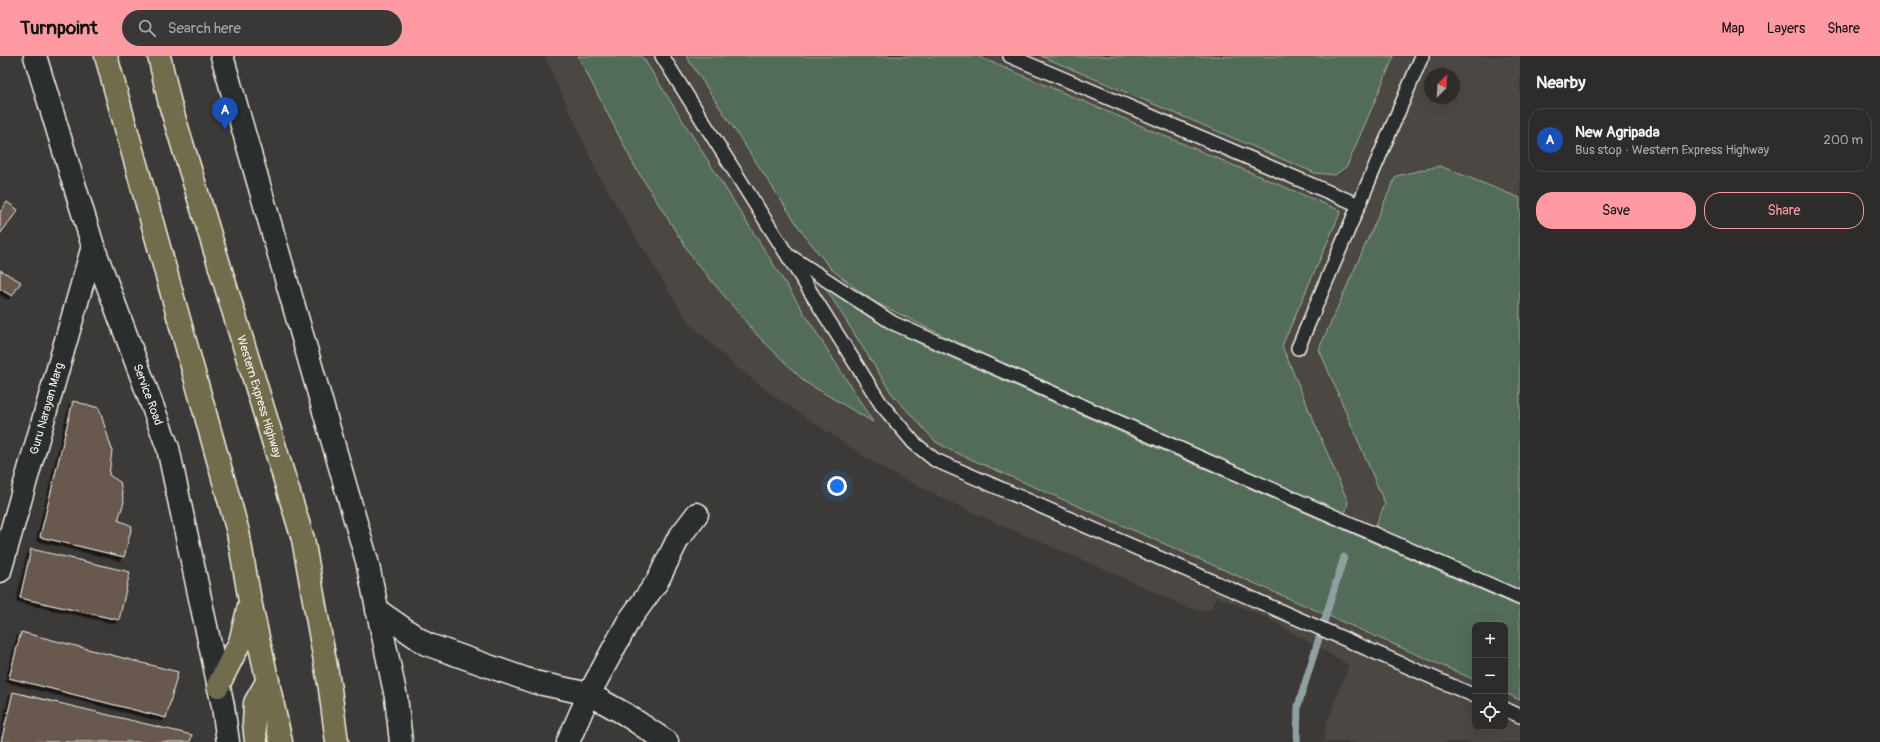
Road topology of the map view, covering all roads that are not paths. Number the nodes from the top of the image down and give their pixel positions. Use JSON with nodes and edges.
{"nodes":[{"id":1,"x":35,"y":56,"type":"edge"},
{"id":2,"x":106,"y":56,"type":"edge"},
{"id":3,"x":159,"y":56,"type":"edge"},
{"id":4,"x":222,"y":56,"type":"edge"},
{"id":5,"x":662,"y":56,"type":"edge"},
{"id":6,"x":1010,"y":56,"type":"edge"},
{"id":7,"x":1422,"y":56,"type":"edge"},
{"id":8,"x":1359,"y":205,"type":"junction"},
{"id":9,"x":93,"y":246,"type":"junction"},
{"id":10,"x":787,"y":255,"type":"junction"},
{"id":11,"x":1298,"y":348,"type":"dead end"},
{"id":12,"x":697,"y":514,"type":"dead end"},
{"id":13,"x":0,"y":571,"type":"edge"},
{"id":14,"x":1520,"y":598,"type":"edge"},
{"id":15,"x":250,"y":601,"type":"junction"},
{"id":16,"x":377,"y":610,"type":"junction"},
{"id":17,"x":268,"y":680,"type":"junction"},
{"id":18,"x":218,"y":686,"type":"junction"},
{"id":19,"x":589,"y":694,"type":"junction"},
{"id":20,"x":1472,"y":695,"type":"edge"},
{"id":21,"x":1508,"y":710,"type":"edge"},
{"id":22,"x":1520,"y":716,"type":"edge"},
{"id":23,"x":255,"y":733,"type":"edge"},
{"id":24,"x":228,"y":742,"type":"edge"},
{"id":25,"x":281,"y":742,"type":"edge"},
{"id":26,"x":337,"y":742,"type":"edge"},
{"id":27,"x":401,"y":742,"type":"edge"},
{"id":28,"x":568,"y":742,"type":"edge"},
{"id":29,"x":667,"y":742,"type":"edge"}],
"edges":[{"from":1,"to":9,"type":"street","name":"Service Road"},
{"from":2,"to":15,"type":"highway"},
{"from":3,"to":26,"type":"highway","name":"Western Express Highway"},
{"from":4,"to":16,"type":"street"},
{"from":5,"to":10,"type":"lane"},
{"from":6,"to":8,"type":"lane"},
{"from":7,"to":8,"type":"lane"},
{"from":8,"to":11,"type":"lane"},
{"from":9,"to":13,"type":"street","name":"Guru Narayan Marg"},
{"from":9,"to":18,"type":"street","name":"Service Road"},
{"from":10,"to":14,"type":"lane"},
{"from":10,"to":20,"type":"lane"},
{"from":12,"to":19,"type":"street"},
{"from":15,"to":17,"type":"highway"},
{"from":15,"to":18,"type":"highway"},
{"from":16,"to":19,"type":"street"},
{"from":16,"to":27,"type":"street"},
{"from":17,"to":23,"type":"highway"},
{"from":17,"to":25,"type":"highway"},
{"from":18,"to":24,"type":"street","name":"Service Road"},
{"from":19,"to":28,"type":"street"},
{"from":19,"to":29,"type":"street"},
{"from":21,"to":22,"type":"lane"}]}
